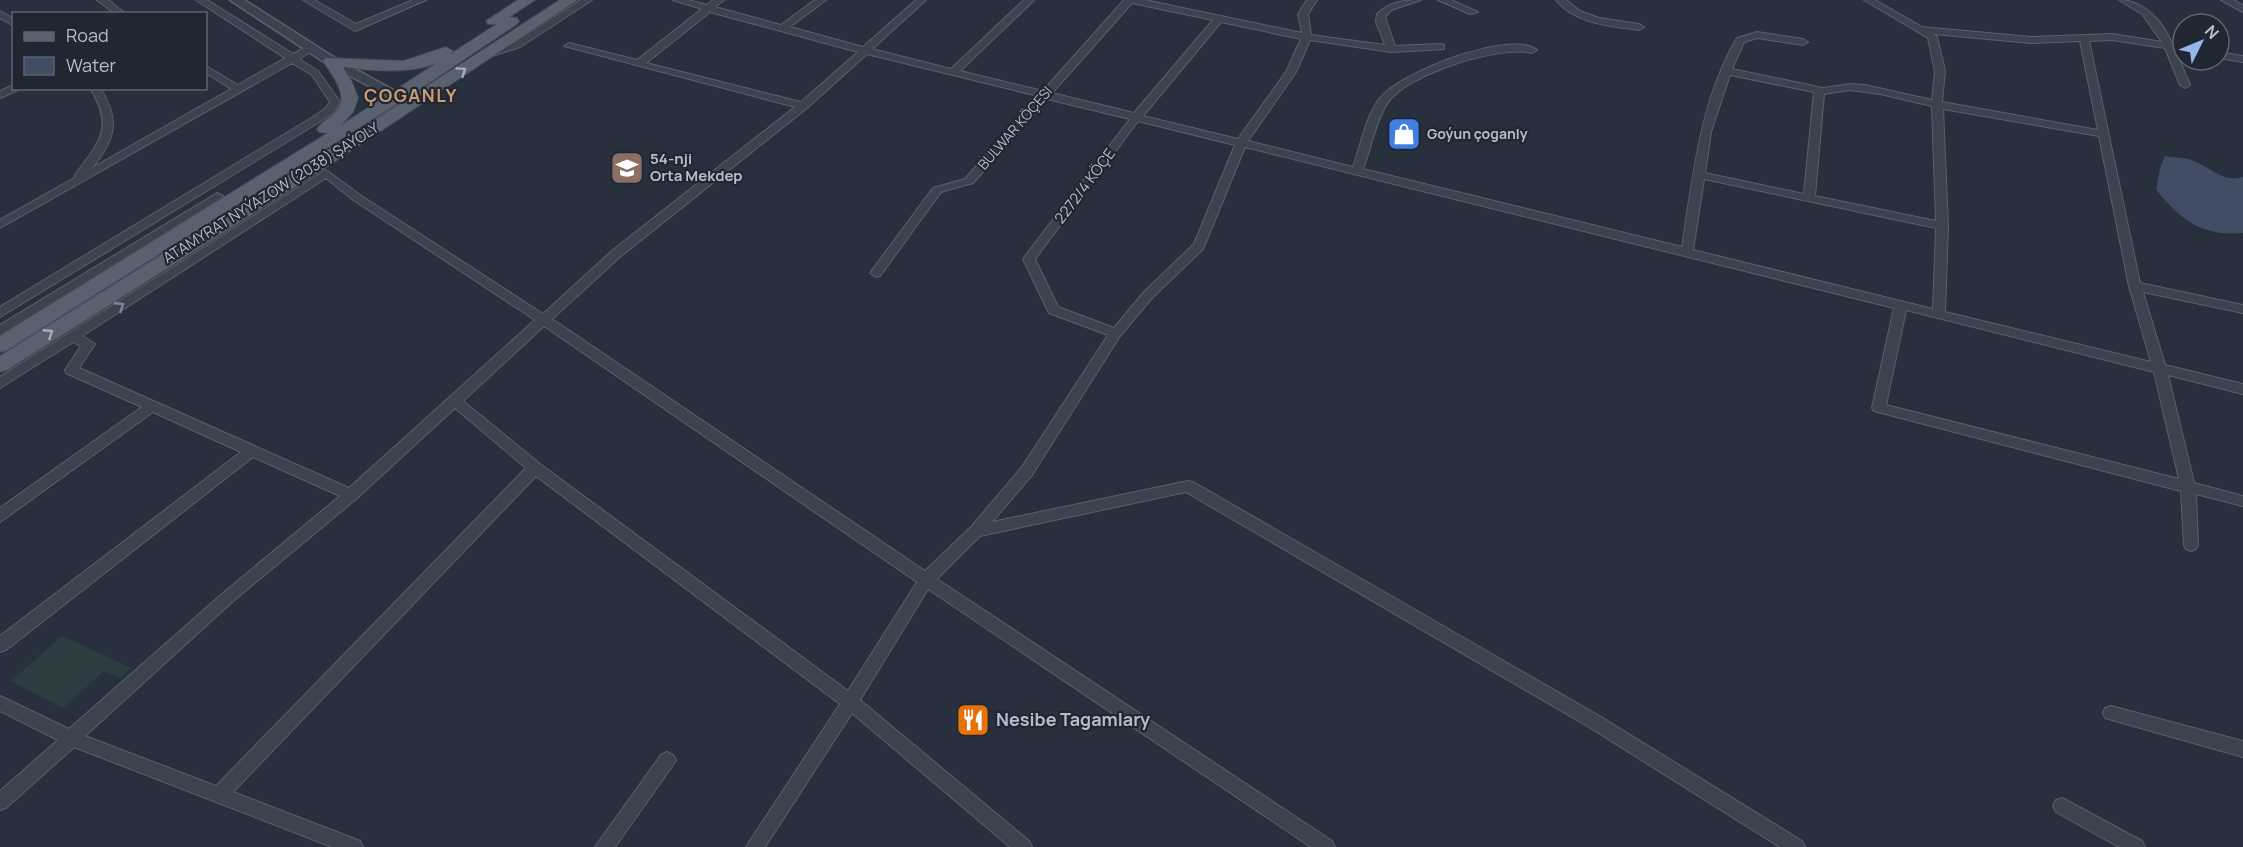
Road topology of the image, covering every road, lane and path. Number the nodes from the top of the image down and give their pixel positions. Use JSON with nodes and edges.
{"nodes":[{"id":1,"x":102,"y":0,"type":"edge"},
{"id":2,"x":201,"y":0,"type":"edge"},
{"id":3,"x":236,"y":0,"type":"edge"},
{"id":4,"x":308,"y":0,"type":"edge"},
{"id":5,"x":421,"y":0,"type":"edge"},
{"id":6,"x":528,"y":0,"type":"edge"},
{"id":7,"x":546,"y":0,"type":"edge"},
{"id":8,"x":570,"y":0,"type":"edge"},
{"id":9,"x":587,"y":0,"type":"edge"},
{"id":10,"x":678,"y":0,"type":"edge"},
{"id":11,"x":719,"y":0,"type":"edge"},
{"id":12,"x":821,"y":0,"type":"edge"},
{"id":13,"x":921,"y":0,"type":"edge"},
{"id":14,"x":1029,"y":0,"type":"edge"},
{"id":15,"x":1130,"y":0,"type":"edge"},
{"id":16,"x":1312,"y":0,"type":"edge"},
{"id":17,"x":1416,"y":0,"type":"edge"},
{"id":18,"x":1443,"y":0,"type":"edge"},
{"id":19,"x":1561,"y":0,"type":"edge"},
{"id":20,"x":1869,"y":0,"type":"edge"},
{"id":21,"x":2124,"y":0,"type":"edge"},
{"id":22,"x":2226,"y":0,"type":"edge"},
{"id":23,"x":708,"y":8,"type":"junction"},
{"id":24,"x":2243,"y":9,"type":"edge"},
{"id":25,"x":120,"y":12,"type":"edge"},
{"id":26,"x":1473,"y":12,"type":"dead end"},
{"id":27,"x":1219,"y":18,"type":"junction"},
{"id":28,"x":485,"y":27,"type":"junction"},
{"id":29,"x":1639,"y":27,"type":"dead end"},
{"id":30,"x":783,"y":29,"type":"junction"},
{"id":31,"x":1921,"y":30,"type":"junction"},
{"id":32,"x":1307,"y":37,"type":"junction"},
{"id":33,"x":2084,"y":38,"type":"junction"},
{"id":34,"x":1803,"y":42,"type":"dead end"},
{"id":35,"x":2168,"y":45,"type":"junction"},
{"id":36,"x":569,"y":46,"type":"dead end"},
{"id":37,"x":2171,"y":46,"type":"edge"},
{"id":38,"x":1441,"y":47,"type":"dead end"},
{"id":39,"x":311,"y":48,"type":"junction"},
{"id":40,"x":479,"y":50,"type":"junction"},
{"id":41,"x":1391,"y":50,"type":"junction"},
{"id":42,"x":866,"y":51,"type":"junction"},
{"id":43,"x":1532,"y":51,"type":"dead end"},
{"id":44,"x":293,"y":57,"type":"junction"},
{"id":45,"x":331,"y":61,"type":"junction"},
{"id":46,"x":638,"y":64,"type":"junction"},
{"id":47,"x":207,"y":70,"type":"edge"},
{"id":48,"x":954,"y":71,"type":"junction"},
{"id":49,"x":1726,"y":71,"type":"junction"},
{"id":50,"x":2185,"y":85,"type":"dead end"},
{"id":51,"x":238,"y":89,"type":"junction"},
{"id":52,"x":96,"y":90,"type":"edge"},
{"id":53,"x":1823,"y":91,"type":"junction"},
{"id":54,"x":1045,"y":94,"type":"junction"},
{"id":55,"x":397,"y":97,"type":"junction"},
{"id":56,"x":413,"y":104,"type":"junction"},
{"id":57,"x":1937,"y":104,"type":"junction"},
{"id":58,"x":803,"y":106,"type":"junction"},
{"id":59,"x":1137,"y":116,"type":"junction"},
{"id":60,"x":2103,"y":134,"type":"junction"},
{"id":61,"x":1241,"y":143,"type":"junction"},
{"id":62,"x":333,"y":146,"type":"junction"},
{"id":63,"x":278,"y":158,"type":"junction"},
{"id":64,"x":1357,"y":171,"type":"junction"},
{"id":65,"x":326,"y":173,"type":"junction"},
{"id":66,"x":1700,"y":176,"type":"junction"},
{"id":67,"x":71,"y":184,"type":"junction"},
{"id":68,"x":217,"y":196,"type":"junction"},
{"id":69,"x":1809,"y":198,"type":"junction"},
{"id":70,"x":194,"y":223,"type":"junction"},
{"id":71,"x":0,"y":225,"type":"edge"},
{"id":72,"x":1942,"y":226,"type":"junction"},
{"id":73,"x":1687,"y":252,"type":"junction"},
{"id":74,"x":876,"y":273,"type":"dead end"},
{"id":75,"x":2135,"y":286,"type":"junction"},
{"id":76,"x":1900,"y":305,"type":"junction"},
{"id":77,"x":2243,"y":309,"type":"edge"},
{"id":78,"x":0,"y":313,"type":"edge"},
{"id":79,"x":1939,"y":315,"type":"junction"},
{"id":80,"x":544,"y":320,"type":"junction"},
{"id":81,"x":0,"y":331,"type":"edge"},
{"id":82,"x":1116,"y":333,"type":"junction"},
{"id":83,"x":72,"y":336,"type":"junction"},
{"id":84,"x":0,"y":345,"type":"edge"},
{"id":85,"x":0,"y":365,"type":"edge"},
{"id":86,"x":2160,"y":369,"type":"junction"},
{"id":87,"x":0,"y":383,"type":"edge"},
{"id":88,"x":2243,"y":389,"type":"edge"},
{"id":89,"x":456,"y":402,"type":"junction"},
{"id":90,"x":151,"y":407,"type":"junction"},
{"id":91,"x":251,"y":451,"type":"junction"},
{"id":92,"x":535,"y":468,"type":"junction"},
{"id":93,"x":2188,"y":486,"type":"junction"},
{"id":94,"x":351,"y":495,"type":"junction"},
{"id":95,"x":2243,"y":501,"type":"edge"},
{"id":96,"x":0,"y":516,"type":"edge"},
{"id":97,"x":976,"y":531,"type":"junction"},
{"id":98,"x":2191,"y":545,"type":"dead end"},
{"id":99,"x":926,"y":580,"type":"junction"},
{"id":100,"x":0,"y":645,"type":"edge"},
{"id":101,"x":850,"y":702,"type":"junction"},
{"id":102,"x":0,"y":704,"type":"edge"},
{"id":103,"x":2110,"y":713,"type":"dead end"},
{"id":104,"x":71,"y":738,"type":"junction"},
{"id":105,"x":2243,"y":749,"type":"edge"},
{"id":106,"x":667,"y":759,"type":"dead end"},
{"id":107,"x":220,"y":794,"type":"junction"},
{"id":108,"x":0,"y":802,"type":"edge"},
{"id":109,"x":2062,"y":806,"type":"dead end"},
{"id":110,"x":354,"y":847,"type":"edge"},
{"id":111,"x":604,"y":847,"type":"edge"},
{"id":112,"x":755,"y":847,"type":"edge"},
{"id":113,"x":1023,"y":847,"type":"edge"},
{"id":114,"x":1326,"y":847,"type":"edge"},
{"id":115,"x":1796,"y":847,"type":"edge"},
{"id":116,"x":2136,"y":847,"type":"edge"}],
"edges":[{"from":1,"to":25,"type":"street"},
{"from":2,"to":44,"type":"street"},
{"from":3,"to":39,"type":"street"},
{"from":4,"to":5,"type":"street"},
{"from":6,"to":28,"type":"main road"},
{"from":7,"to":40,"type":"main road","name":"ATAMYRAT NYÝAZOW (2038) ŞAÝOLY"},
{"from":8,"to":40,"type":"main road","name":"ATAMYRAT NYÝAZOW (2038) ŞAÝOLY"},
{"from":9,"to":40,"type":"street"},
{"from":10,"to":23,"type":"street"},
{"from":11,"to":23,"type":"street"},
{"from":12,"to":30,"type":"street"},
{"from":13,"to":42,"type":"street"},
{"from":14,"to":48,"type":"street"},
{"from":15,"to":27,"type":"street"},
{"from":15,"to":54,"type":"street","name":"BULWAR KÖÇESI"},
{"from":16,"to":32,"type":"street"},
{"from":17,"to":41,"type":"street"},
{"from":18,"to":26,"type":"street"},
{"from":19,"to":29,"type":"street"},
{"from":20,"to":31,"type":"street"},
{"from":21,"to":35,"type":"street"},
{"from":22,"to":24,"type":"street"},
{"from":23,"to":30,"type":"street"},
{"from":23,"to":46,"type":"street"},
{"from":27,"to":32,"type":"street"},
{"from":27,"to":59,"type":"street","name":"2272/4 KÖÇE"},
{"from":28,"to":40,"type":"main road"},
{"from":28,"to":45,"type":"main road"},
{"from":30,"to":42,"type":"street"},
{"from":31,"to":33,"type":"street"},
{"from":31,"to":57,"type":"street"},
{"from":32,"to":41,"type":"street"},
{"from":32,"to":61,"type":"street"},
{"from":33,"to":35,"type":"street"},
{"from":33,"to":60,"type":"street"},
{"from":34,"to":49,"type":"street"},
{"from":35,"to":37,"type":"street"},
{"from":35,"to":50,"type":"street"},
{"from":36,"to":46,"type":"street"},
{"from":38,"to":41,"type":"street"},
{"from":39,"to":44,"type":"street"},
{"from":39,"to":45,"type":"street"},
{"from":40,"to":55,"type":"main road","name":"ATAMYRAT NYÝAZOW (2038) ŞAÝOLY"},
{"from":56,"to":40,"type":"main road","name":"ATAMYRAT NYÝAZOW (2038) ŞAÝOLY","one_way":true},
{"from":42,"to":48,"type":"street"},
{"from":42,"to":58,"type":"street"},
{"from":43,"to":64,"type":"street"},
{"from":44,"to":51,"type":"street"},
{"from":44,"to":78,"type":"street"},
{"from":45,"to":55,"type":"street"},
{"from":45,"to":63,"type":"main road"},
{"from":46,"to":58,"type":"street"},
{"from":47,"to":51,"type":"street"},
{"from":48,"to":54,"type":"street"},
{"from":49,"to":53,"type":"street"},
{"from":49,"to":66,"type":"street"},
{"from":51,"to":67,"type":"street"},
{"from":52,"to":67,"type":"street"},
{"from":53,"to":57,"type":"street"},
{"from":53,"to":69,"type":"street"},
{"from":54,"to":59,"type":"street"},
{"from":54,"to":74,"type":"street","name":"BULWAR KÖÇESI"},
{"from":55,"to":56,"type":"street"},
{"from":55,"to":62,"type":"main road","name":"ATAMYRAT NYÝAZOW (2038) ŞAÝOLY"},
{"from":56,"to":62,"type":"main road","name":"ATAMYRAT NYÝAZOW (2038) ŞAÝOLY"},
{"from":57,"to":60,"type":"street"},
{"from":57,"to":72,"type":"street"},
{"from":58,"to":80,"type":"street"},
{"from":59,"to":61,"type":"street"},
{"from":59,"to":82,"type":"street","name":"2272/4 KÖÇE"},
{"from":60,"to":75,"type":"street"},
{"from":61,"to":64,"type":"street"},
{"from":61,"to":82,"type":"street"},
{"from":62,"to":63,"type":"main road"},
{"from":62,"to":65,"type":"main road"},
{"from":62,"to":70,"type":"main road","name":"ATAMYRAT NYÝAZOW (2038) ŞAÝOLY"},
{"from":85,"to":62,"type":"main road","name":"ATAMYRAT NYÝAZOW (2038) ŞAÝOLY","one_way":true},
{"from":63,"to":68,"type":"main road"},
{"from":64,"to":73,"type":"street"},
{"from":65,"to":80,"type":"street"},
{"from":83,"to":65,"type":"street","one_way":true},
{"from":66,"to":69,"type":"street"},
{"from":66,"to":73,"type":"street"},
{"from":67,"to":71,"type":"street"},
{"from":68,"to":70,"type":"main road"},
{"from":68,"to":81,"type":"street"},
{"from":69,"to":72,"type":"street"},
{"from":70,"to":84,"type":"main road","name":"ATAMYRAT NYÝAZOW (2038) ŞAÝOLY"},
{"from":72,"to":79,"type":"street"},
{"from":73,"to":76,"type":"street"},
{"from":75,"to":77,"type":"street"},
{"from":75,"to":86,"type":"street"},
{"from":76,"to":79,"type":"street"},
{"from":76,"to":93,"type":"street"},
{"from":79,"to":86,"type":"street"},
{"from":80,"to":89,"type":"street"},
{"from":80,"to":99,"type":"street"},
{"from":82,"to":97,"type":"street"},
{"from":83,"to":87,"type":"street"},
{"from":83,"to":90,"type":"street"},
{"from":86,"to":88,"type":"street"},
{"from":86,"to":93,"type":"street"},
{"from":89,"to":92,"type":"street"},
{"from":89,"to":94,"type":"street"},
{"from":90,"to":91,"type":"street"},
{"from":90,"to":96,"type":"street"},
{"from":91,"to":94,"type":"street"},
{"from":91,"to":100,"type":"street"},
{"from":92,"to":101,"type":"street"},
{"from":92,"to":107,"type":"street"},
{"from":93,"to":95,"type":"street"},
{"from":93,"to":98,"type":"street"},
{"from":94,"to":104,"type":"street"},
{"from":97,"to":99,"type":"street"},
{"from":97,"to":115,"type":"street"},
{"from":99,"to":101,"type":"street"},
{"from":99,"to":114,"type":"street"},
{"from":101,"to":112,"type":"street"},
{"from":101,"to":113,"type":"street"},
{"from":102,"to":104,"type":"street"},
{"from":103,"to":105,"type":"street"},
{"from":104,"to":107,"type":"street"},
{"from":104,"to":108,"type":"street"},
{"from":106,"to":111,"type":"street"},
{"from":107,"to":110,"type":"street"},
{"from":109,"to":116,"type":"street"}]}
